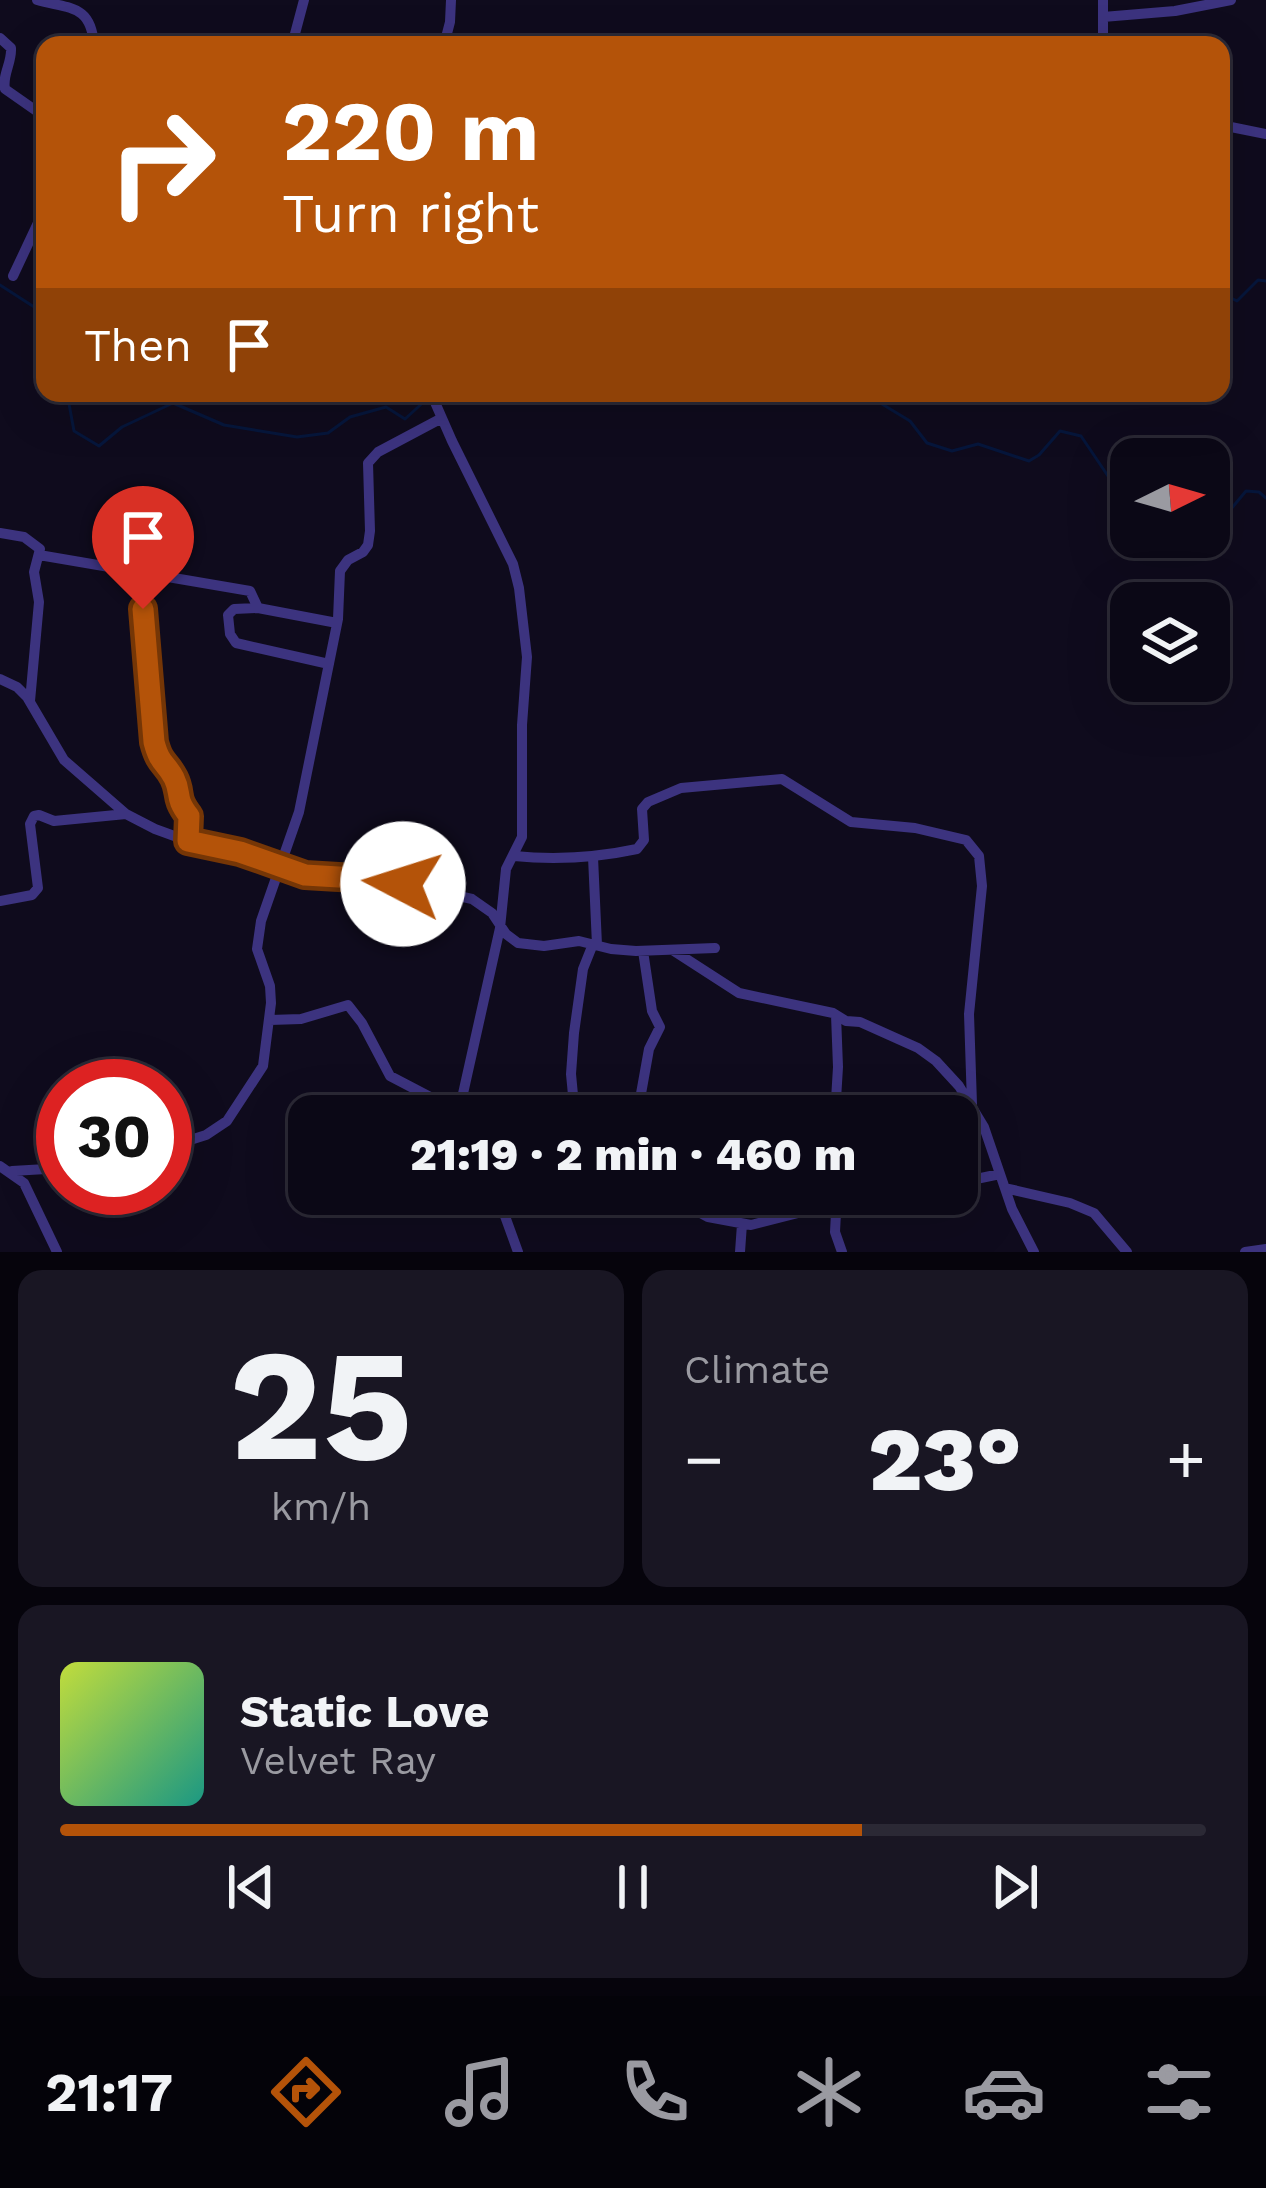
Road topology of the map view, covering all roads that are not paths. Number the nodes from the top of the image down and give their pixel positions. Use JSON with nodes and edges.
{"nodes":[{"id":1,"x":37,"y":0,"type":"edge"},
{"id":2,"x":304,"y":0,"type":"edge"},
{"id":3,"x":451,"y":0,"type":"edge"},
{"id":4,"x":1103,"y":0,"type":"edge"},
{"id":5,"x":1231,"y":0,"type":"edge"},
{"id":6,"x":1216,"y":2,"type":"edge"},
{"id":7,"x":1103,"y":17,"type":"junction"},
{"id":8,"x":93,"y":36,"type":"edge"},
{"id":9,"x":294,"y":36,"type":"edge"},
{"id":10,"x":446,"y":36,"type":"edge"},
{"id":11,"x":1102,"y":36,"type":"edge"},
{"id":12,"x":0,"y":38,"type":"edge"},
{"id":13,"x":36,"y":111,"type":"edge"},
{"id":14,"x":1230,"y":127,"type":"edge"},
{"id":15,"x":1266,"y":134,"type":"edge"},
{"id":16,"x":36,"y":228,"type":"edge"},
{"id":17,"x":14,"y":276,"type":"dead end"},
{"id":18,"x":437,"y":402,"type":"edge"},
{"id":19,"x":442,"y":418,"type":"junction"},
{"id":20,"x":0,"y":533,"type":"edge"},
{"id":21,"x":39,"y":555,"type":"junction"},
{"id":22,"x":145,"y":573,"type":"junction"},
{"id":23,"x":258,"y":608,"type":"junction"},
{"id":24,"x":337,"y":623,"type":"junction"},
{"id":25,"x":329,"y":664,"type":"junction"},
{"id":26,"x":0,"y":679,"type":"edge"},
{"id":27,"x":30,"y":701,"type":"junction"},
{"id":28,"x":126,"y":814,"type":"junction"},
{"id":29,"x":188,"y":841,"type":"junction"},
{"id":30,"x":514,"y":856,"type":"junction"},
{"id":31,"x":593,"y":856,"type":"junction"},
{"id":32,"x":280,"y":866,"type":"junction"},
{"id":33,"x":0,"y":901,"type":"edge"},
{"id":34,"x":500,"y":928,"type":"junction"},
{"id":35,"x":595,"y":944,"type":"junction"},
{"id":36,"x":715,"y":947,"type":"dead end"},
{"id":37,"x":673,"y":950,"type":"junction"},
{"id":38,"x":643,"y":951,"type":"junction"},
{"id":39,"x":836,"y":1015,"type":"junction"},
{"id":40,"x":270,"y":1020,"type":"junction"},
{"id":41,"x":426,"y":1095,"type":"edge"},
{"id":42,"x":459,"y":1095,"type":"edge"},
{"id":43,"x":573,"y":1095,"type":"edge"},
{"id":44,"x":641,"y":1095,"type":"edge"},
{"id":45,"x":836,"y":1095,"type":"edge"},
{"id":46,"x":966,"y":1095,"type":"edge"},
{"id":47,"x":972,"y":1095,"type":"edge"},
{"id":48,"x":978,"y":1116,"type":"edge"},
{"id":49,"x":192,"y":1139,"type":"edge"},
{"id":50,"x":36,"y":1169,"type":"edge"},
{"id":51,"x":3,"y":1171,"type":"edge"},
{"id":52,"x":1000,"y":1174,"type":"junction"},
{"id":53,"x":978,"y":1179,"type":"edge"},
{"id":54,"x":1005,"y":1188,"type":"junction"},
{"id":55,"x":505,"y":1215,"type":"edge"},
{"id":56,"x":704,"y":1215,"type":"edge"},
{"id":57,"x":790,"y":1215,"type":"edge"},
{"id":58,"x":836,"y":1215,"type":"edge"},
{"id":59,"x":742,"y":1224,"type":"junction"},
{"id":60,"x":1266,"y":1249,"type":"edge"},
{"id":61,"x":57,"y":1252,"type":"edge"},
{"id":62,"x":518,"y":1252,"type":"edge"},
{"id":63,"x":740,"y":1252,"type":"edge"},
{"id":64,"x":842,"y":1252,"type":"edge"},
{"id":65,"x":1034,"y":1252,"type":"edge"},
{"id":66,"x":1127,"y":1252,"type":"edge"},
{"id":67,"x":1247,"y":1252,"type":"edge"}],
"edges":[{"from":1,"to":8,"type":"street"},
{"from":2,"to":9,"type":"street"},
{"from":3,"to":10,"type":"street"},
{"from":4,"to":7,"type":"street"},
{"from":5,"to":6,"type":"street"},
{"from":6,"to":7,"type":"street"},
{"from":7,"to":11,"type":"street"},
{"from":12,"to":13,"type":"street"},
{"from":14,"to":15,"type":"street"},
{"from":16,"to":17,"type":"street"},
{"from":18,"to":19,"type":"street"},
{"from":19,"to":24,"type":"street"},
{"from":19,"to":30,"type":"street"},
{"from":20,"to":21,"type":"street"},
{"from":21,"to":22,"type":"street"},
{"from":21,"to":27,"type":"street"},
{"from":22,"to":23,"type":"street"},
{"from":22,"to":29,"type":"street"},
{"from":23,"to":24,"type":"street"},
{"from":23,"to":25,"type":"street"},
{"from":24,"to":25,"type":"street"},
{"from":25,"to":32,"type":"street"},
{"from":26,"to":27,"type":"street"},
{"from":27,"to":28,"type":"street"},
{"from":28,"to":29,"type":"street"},
{"from":28,"to":33,"type":"street"},
{"from":29,"to":32,"type":"street"},
{"from":30,"to":31,"type":"street"},
{"from":30,"to":34,"type":"street"},
{"from":31,"to":35,"type":"street"},
{"from":31,"to":47,"type":"street"},
{"from":32,"to":34,"type":"street"},
{"from":32,"to":40,"type":"street"},
{"from":34,"to":35,"type":"street"},
{"from":34,"to":42,"type":"street"},
{"from":35,"to":38,"type":"street"},
{"from":35,"to":43,"type":"street"},
{"from":36,"to":37,"type":"street"},
{"from":37,"to":38,"type":"street"},
{"from":37,"to":39,"type":"street"},
{"from":38,"to":44,"type":"street"},
{"from":39,"to":45,"type":"street"},
{"from":39,"to":46,"type":"street"},
{"from":40,"to":41,"type":"street"},
{"from":40,"to":49,"type":"street"},
{"from":48,"to":52,"type":"street"},
{"from":50,"to":51,"type":"street"},
{"from":51,"to":61,"type":"street"},
{"from":52,"to":53,"type":"street"},
{"from":52,"to":54,"type":"street"},
{"from":54,"to":65,"type":"street"},
{"from":54,"to":66,"type":"street"},
{"from":55,"to":62,"type":"street"},
{"from":56,"to":59,"type":"street"},
{"from":57,"to":59,"type":"street"},
{"from":58,"to":64,"type":"street"},
{"from":59,"to":63,"type":"street"},
{"from":60,"to":67,"type":"street"}]}
